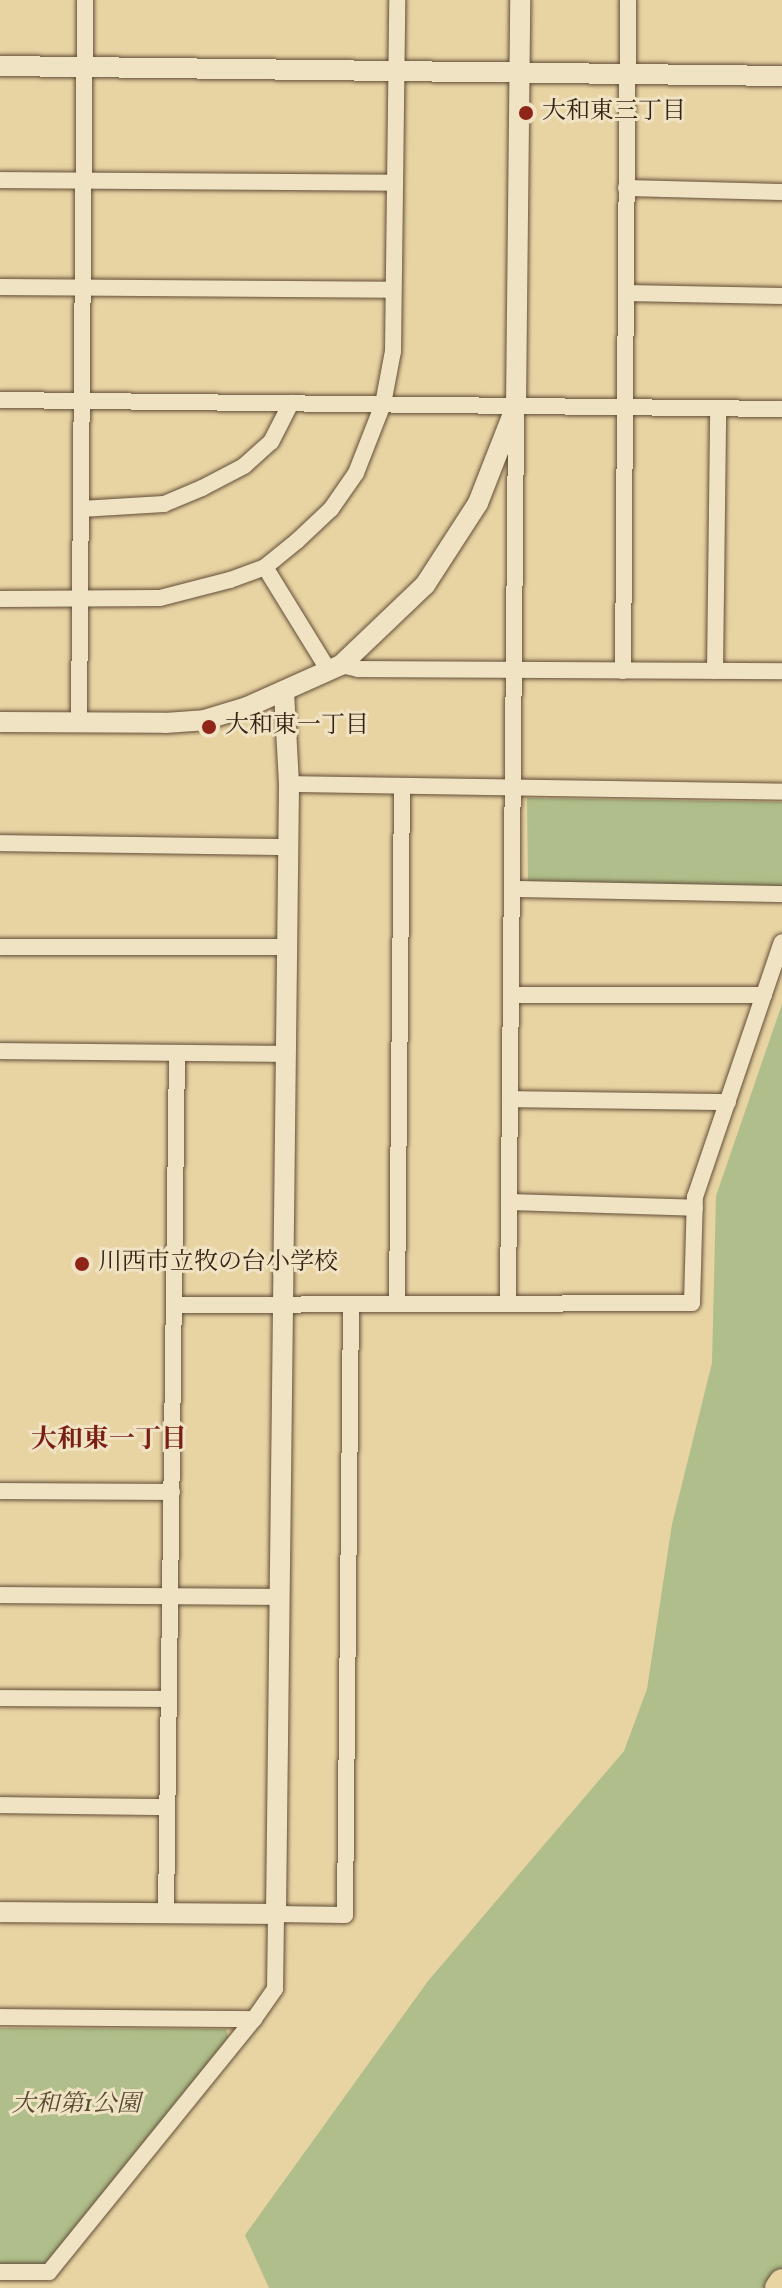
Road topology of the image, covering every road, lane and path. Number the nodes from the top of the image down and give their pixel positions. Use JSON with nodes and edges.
{"nodes":[{"id":1,"x":85,"y":0,"type":"edge"},
{"id":2,"x":397,"y":0,"type":"edge"},
{"id":3,"x":520,"y":0,"type":"edge"},
{"id":4,"x":628,"y":0,"type":"edge"},
{"id":5,"x":0,"y":66,"type":"edge"},
{"id":6,"x":85,"y":67,"type":"junction"},
{"id":7,"x":396,"y":71,"type":"junction"},
{"id":8,"x":519,"y":72,"type":"junction"},
{"id":9,"x":627,"y":73,"type":"junction"},
{"id":10,"x":782,"y":76,"type":"edge"},
{"id":11,"x":0,"y":180,"type":"edge"},
{"id":12,"x":84,"y":180,"type":"junction"},
{"id":13,"x":392,"y":183,"type":"junction"},
{"id":14,"x":626,"y":188,"type":"junction"},
{"id":15,"x":782,"y":192,"type":"edge"},
{"id":16,"x":0,"y":287,"type":"edge"},
{"id":17,"x":83,"y":288,"type":"junction"},
{"id":18,"x":392,"y":290,"type":"junction"},
{"id":19,"x":626,"y":293,"type":"junction"},
{"id":20,"x":782,"y":296,"type":"edge"},
{"id":21,"x":0,"y":400,"type":"edge"},
{"id":22,"x":82,"y":401,"type":"junction"},
{"id":23,"x":291,"y":403,"type":"junction"},
{"id":24,"x":383,"y":404,"type":"junction"},
{"id":25,"x":516,"y":406,"type":"junction"},
{"id":26,"x":625,"y":407,"type":"junction"},
{"id":27,"x":718,"y":408,"type":"junction"},
{"id":28,"x":782,"y":409,"type":"edge"},
{"id":29,"x":81,"y":509,"type":"junction"},
{"id":30,"x":265,"y":567,"type":"junction"},
{"id":31,"x":0,"y":599,"type":"edge"},
{"id":32,"x":80,"y":599,"type":"junction"},
{"id":33,"x":335,"y":668,"type":"junction"},
{"id":34,"x":514,"y":670,"type":"junction"},
{"id":35,"x":623,"y":671,"type":"junction"},
{"id":36,"x":715,"y":671,"type":"junction"},
{"id":37,"x":782,"y":671,"type":"edge"},
{"id":38,"x":284,"y":692,"type":"junction"},
{"id":39,"x":0,"y":722,"type":"edge"},
{"id":40,"x":79,"y":723,"type":"junction"},
{"id":41,"x":289,"y":784,"type":"junction"},
{"id":42,"x":402,"y":786,"type":"junction"},
{"id":43,"x":513,"y":788,"type":"junction"},
{"id":44,"x":782,"y":792,"type":"edge"},
{"id":45,"x":0,"y":843,"type":"edge"},
{"id":46,"x":288,"y":847,"type":"junction"},
{"id":47,"x":512,"y":889,"type":"junction"},
{"id":48,"x":782,"y":894,"type":"edge"},
{"id":49,"x":782,"y":942,"type":"edge"},
{"id":50,"x":0,"y":947,"type":"edge"},
{"id":51,"x":287,"y":947,"type":"junction"},
{"id":52,"x":511,"y":995,"type":"junction"},
{"id":53,"x":764,"y":995,"type":"junction"},
{"id":54,"x":0,"y":1051,"type":"edge"},
{"id":55,"x":177,"y":1053,"type":"junction"},
{"id":56,"x":285,"y":1054,"type":"junction"},
{"id":57,"x":510,"y":1099,"type":"junction"},
{"id":58,"x":728,"y":1102,"type":"junction"},
{"id":59,"x":509,"y":1202,"type":"junction"},
{"id":60,"x":695,"y":1208,"type":"junction"},
{"id":61,"x":397,"y":1304,"type":"junction"},
{"id":62,"x":508,"y":1304,"type":"junction"},
{"id":63,"x":174,"y":1305,"type":"junction"},
{"id":64,"x":285,"y":1305,"type":"junction"},
{"id":65,"x":351,"y":1305,"type":"junction"},
{"id":66,"x":0,"y":1491,"type":"edge"},
{"id":67,"x":172,"y":1492,"type":"junction"},
{"id":68,"x":0,"y":1595,"type":"edge"},
{"id":69,"x":170,"y":1596,"type":"junction"},
{"id":70,"x":279,"y":1597,"type":"junction"},
{"id":71,"x":0,"y":1698,"type":"edge"},
{"id":72,"x":169,"y":1699,"type":"junction"},
{"id":73,"x":0,"y":1805,"type":"edge"},
{"id":74,"x":167,"y":1807,"type":"junction"},
{"id":75,"x":0,"y":1912,"type":"edge"},
{"id":76,"x":166,"y":1914,"type":"junction"},
{"id":77,"x":276,"y":1914,"type":"junction"},
{"id":78,"x":0,"y":2017,"type":"edge"},
{"id":79,"x":254,"y":2019,"type":"junction"},
{"id":80,"x":0,"y":2272,"type":"edge"},
{"id":81,"x":782,"y":2282,"type":"edge"},
{"id":82,"x":778,"y":2288,"type":"edge"}],
"edges":[{"from":1,"to":6,"type":"street"},
{"from":2,"to":7,"type":"street"},
{"from":3,"to":8,"type":"street"},
{"from":4,"to":9,"type":"street"},
{"from":5,"to":6,"type":"street"},
{"from":6,"to":7,"type":"street"},
{"from":6,"to":12,"type":"street"},
{"from":7,"to":8,"type":"street"},
{"from":7,"to":13,"type":"street"},
{"from":8,"to":9,"type":"street"},
{"from":8,"to":25,"type":"street"},
{"from":9,"to":10,"type":"street"},
{"from":9,"to":14,"type":"street"},
{"from":11,"to":12,"type":"street"},
{"from":12,"to":13,"type":"street"},
{"from":12,"to":17,"type":"street"},
{"from":13,"to":18,"type":"street"},
{"from":14,"to":15,"type":"street"},
{"from":14,"to":19,"type":"street"},
{"from":16,"to":17,"type":"street"},
{"from":17,"to":18,"type":"street"},
{"from":17,"to":22,"type":"street"},
{"from":18,"to":24,"type":"street"},
{"from":19,"to":20,"type":"street"},
{"from":19,"to":26,"type":"street"},
{"from":21,"to":22,"type":"street"},
{"from":22,"to":23,"type":"street"},
{"from":22,"to":29,"type":"street"},
{"from":23,"to":24,"type":"street"},
{"from":23,"to":29,"type":"street"},
{"from":24,"to":25,"type":"street"},
{"from":24,"to":30,"type":"street"},
{"from":25,"to":26,"type":"street"},
{"from":25,"to":33,"type":"street"},
{"from":25,"to":34,"type":"street"},
{"from":26,"to":27,"type":"street"},
{"from":26,"to":35,"type":"street"},
{"from":27,"to":28,"type":"street"},
{"from":27,"to":36,"type":"street"},
{"from":29,"to":32,"type":"street"},
{"from":30,"to":32,"type":"street"},
{"from":30,"to":33,"type":"street"},
{"from":31,"to":32,"type":"street"},
{"from":32,"to":40,"type":"street"},
{"from":33,"to":34,"type":"street"},
{"from":33,"to":38,"type":"street"},
{"from":34,"to":35,"type":"street"},
{"from":34,"to":43,"type":"street"},
{"from":35,"to":36,"type":"street"},
{"from":36,"to":37,"type":"street"},
{"from":38,"to":40,"type":"street"},
{"from":38,"to":41,"type":"street"},
{"from":39,"to":40,"type":"street"},
{"from":41,"to":42,"type":"street"},
{"from":41,"to":46,"type":"street"},
{"from":42,"to":43,"type":"street"},
{"from":42,"to":61,"type":"street"},
{"from":43,"to":44,"type":"street"},
{"from":43,"to":47,"type":"street"},
{"from":45,"to":46,"type":"street"},
{"from":46,"to":51,"type":"street"},
{"from":47,"to":48,"type":"street"},
{"from":47,"to":52,"type":"street"},
{"from":49,"to":53,"type":"street"},
{"from":50,"to":51,"type":"street"},
{"from":51,"to":56,"type":"street"},
{"from":52,"to":53,"type":"street"},
{"from":52,"to":57,"type":"street"},
{"from":53,"to":58,"type":"street"},
{"from":54,"to":55,"type":"street"},
{"from":55,"to":56,"type":"street"},
{"from":55,"to":63,"type":"street"},
{"from":56,"to":64,"type":"street"},
{"from":57,"to":58,"type":"street"},
{"from":57,"to":59,"type":"street"},
{"from":58,"to":60,"type":"street"},
{"from":59,"to":60,"type":"street"},
{"from":59,"to":62,"type":"street"},
{"from":60,"to":62,"type":"street"},
{"from":61,"to":62,"type":"street"},
{"from":61,"to":65,"type":"street"},
{"from":63,"to":64,"type":"street"},
{"from":63,"to":67,"type":"street"},
{"from":64,"to":65,"type":"street"},
{"from":64,"to":70,"type":"street"},
{"from":65,"to":77,"type":"street"},
{"from":66,"to":67,"type":"street"},
{"from":67,"to":69,"type":"street"},
{"from":68,"to":69,"type":"street"},
{"from":69,"to":70,"type":"street"},
{"from":69,"to":72,"type":"street"},
{"from":70,"to":77,"type":"street"},
{"from":71,"to":72,"type":"street"},
{"from":72,"to":74,"type":"street"},
{"from":73,"to":74,"type":"street"},
{"from":74,"to":76,"type":"street"},
{"from":75,"to":76,"type":"street"},
{"from":76,"to":77,"type":"street"},
{"from":77,"to":79,"type":"street"},
{"from":78,"to":79,"type":"street"},
{"from":79,"to":80,"type":"street"},
{"from":81,"to":82,"type":"highway"}]}
